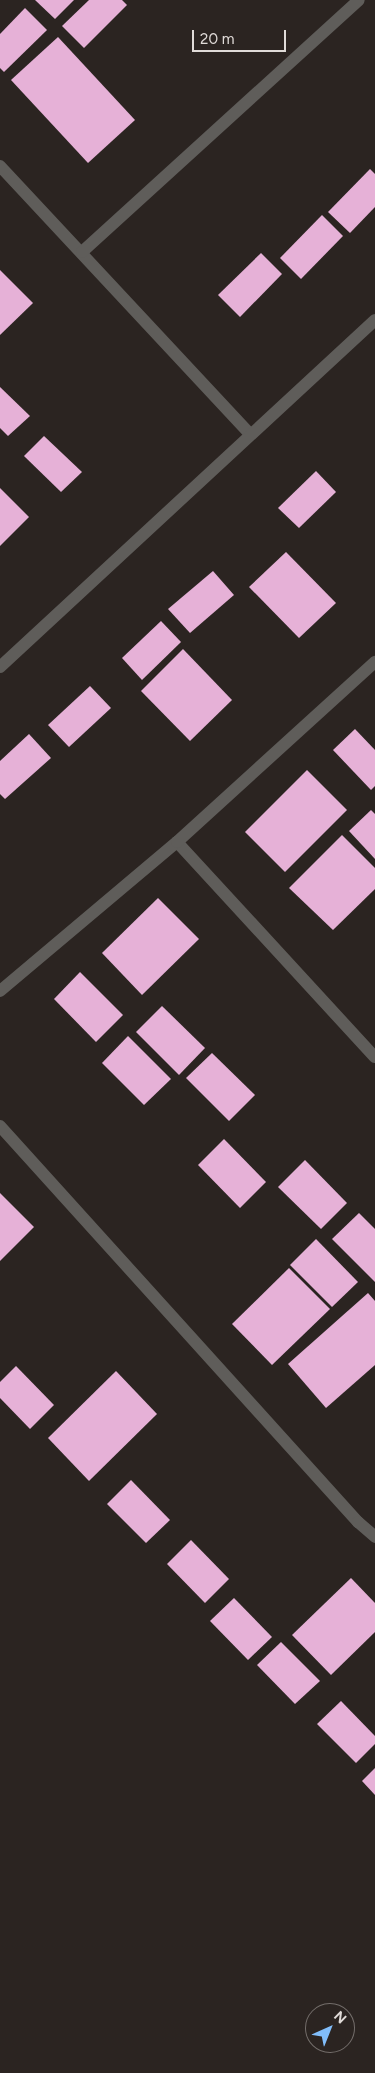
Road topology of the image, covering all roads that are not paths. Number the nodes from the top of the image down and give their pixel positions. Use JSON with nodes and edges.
{"nodes":[{"id":1,"x":359,"y":0,"type":"edge"},
{"id":2,"x":0,"y":166,"type":"edge"},
{"id":3,"x":82,"y":252,"type":"junction"},
{"id":4,"x":375,"y":320,"type":"edge"},
{"id":5,"x":250,"y":434,"type":"junction"},
{"id":6,"x":375,"y":662,"type":"edge"},
{"id":7,"x":0,"y":667,"type":"edge"},
{"id":8,"x":177,"y":842,"type":"junction"},
{"id":9,"x":0,"y":991,"type":"edge"},
{"id":10,"x":375,"y":1057,"type":"edge"},
{"id":11,"x":0,"y":1126,"type":"edge"},
{"id":12,"x":375,"y":1537,"type":"edge"}],
"edges":[{"from":1,"to":3,"type":"street"},
{"from":2,"to":3,"type":"street"},
{"from":3,"to":5,"type":"street"},
{"from":4,"to":5,"type":"street"},
{"from":5,"to":7,"type":"street"},
{"from":6,"to":8,"type":"street"},
{"from":8,"to":9,"type":"street"},
{"from":8,"to":10,"type":"street"},
{"from":11,"to":12,"type":"street"}]}
